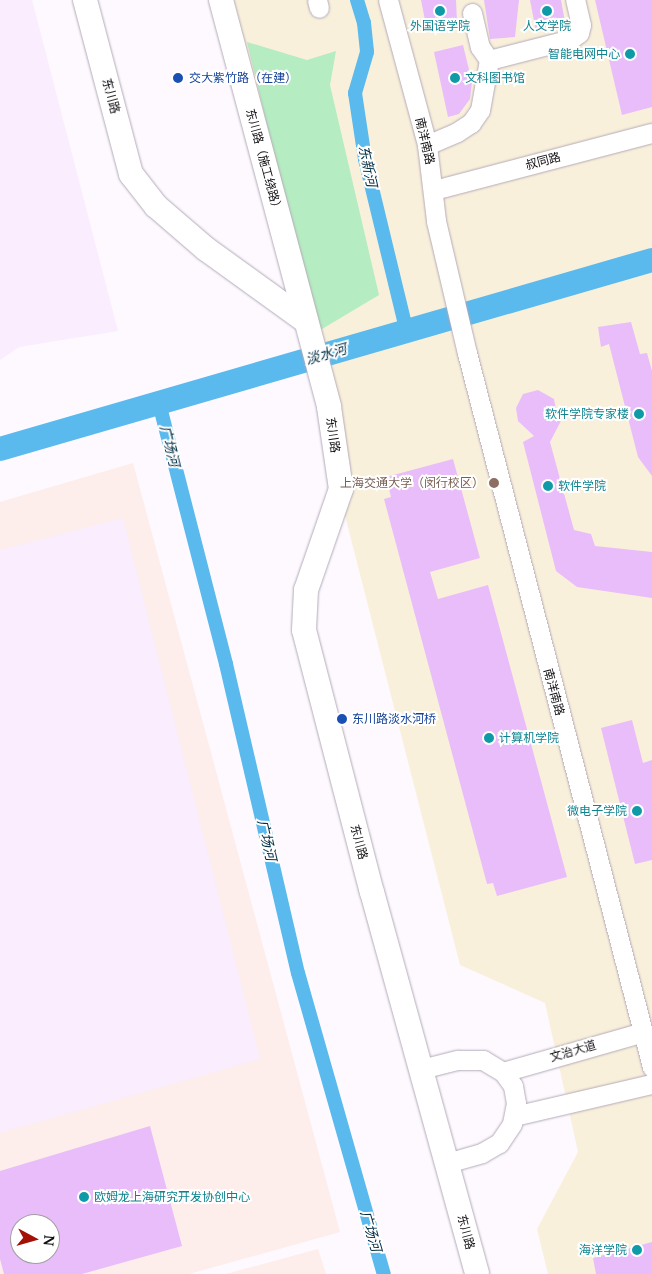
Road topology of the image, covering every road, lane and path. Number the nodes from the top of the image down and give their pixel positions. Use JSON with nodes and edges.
{"nodes":[{"id":1,"x":85,"y":0,"type":"edge"},
{"id":2,"x":221,"y":0,"type":"edge"},
{"id":3,"x":388,"y":0,"type":"edge"},
{"id":4,"x":575,"y":0,"type":"edge"},
{"id":5,"x":472,"y":13,"type":"dead end"},
{"id":6,"x":489,"y":60,"type":"junction"},
{"id":7,"x":652,"y":133,"type":"edge"},
{"id":8,"x":427,"y":145,"type":"junction"},
{"id":9,"x":434,"y":190,"type":"junction"},
{"id":10,"x":306,"y":321,"type":"junction"},
{"id":11,"x":329,"y":407,"type":"joint"},
{"id":12,"x":647,"y":1042,"type":"edge"},
{"id":13,"x":652,"y":1067,"type":"edge"},
{"id":14,"x":422,"y":1070,"type":"junction"},
{"id":15,"x":503,"y":1072,"type":"junction"},
{"id":16,"x":652,"y":1084,"type":"edge"},
{"id":17,"x":514,"y":1116,"type":"junction"},
{"id":18,"x":447,"y":1163,"type":"junction"},
{"id":19,"x":477,"y":1274,"type":"edge"}],
"edges":[{"from":1,"to":10,"type":"main road","name":"东川路"},
{"from":2,"to":10,"type":"main road","name":"东川路（施工绕路）"},
{"from":3,"to":8,"type":"street","name":"南洋南路"},
{"from":4,"to":6,"type":"street"},
{"from":5,"to":6,"type":"street"},
{"from":6,"to":8,"type":"street"},
{"from":7,"to":9,"type":"street","name":"叔同路"},
{"from":8,"to":9,"type":"street","name":"南洋南路"},
{"from":9,"to":12,"type":"street","name":"南洋南路"},
{"from":10,"to":11,"type":"main road","name":"东川路（施工绕路）"},
{"from":11,"to":14,"type":"main road","name":"东川路"},
{"from":12,"to":13,"type":"street","name":"南洋南路"},
{"from":12,"to":15,"type":"street","name":"文治大道"},
{"from":14,"to":15,"type":"street"},
{"from":14,"to":18,"type":"main road","name":"东川路"},
{"from":15,"to":17,"type":"street"},
{"from":16,"to":17,"type":"street"},
{"from":17,"to":18,"type":"street"},
{"from":18,"to":19,"type":"main road","name":"东川路"}]}
